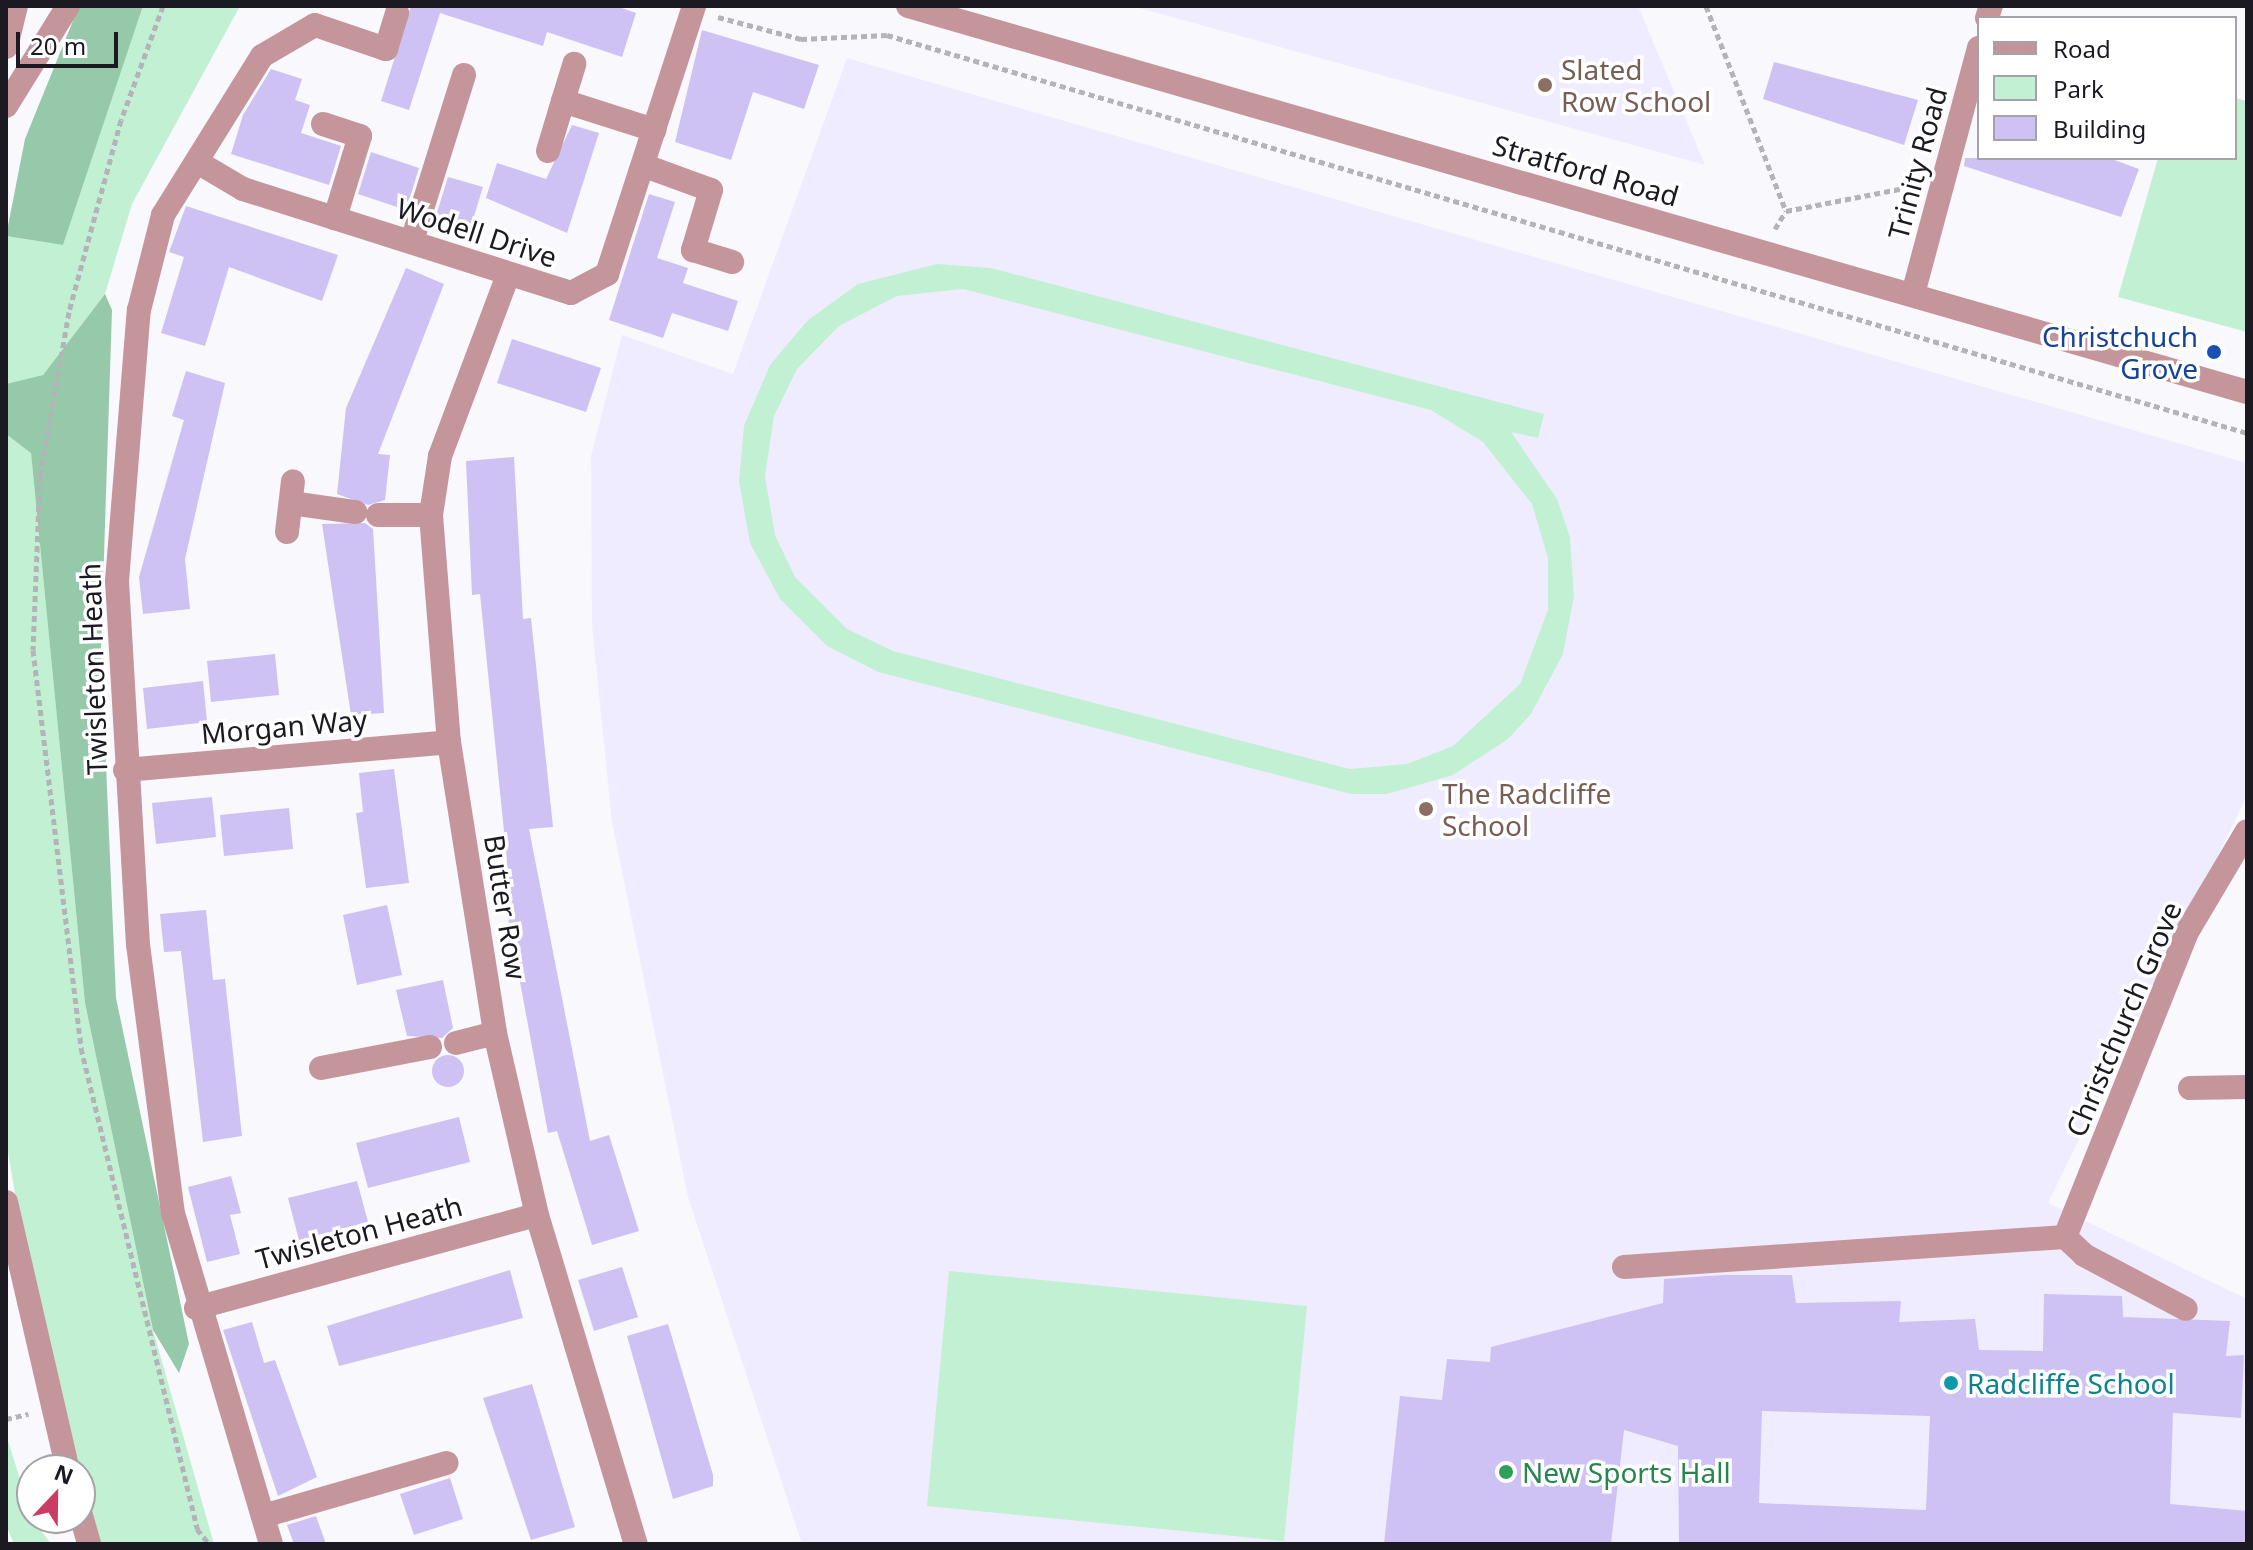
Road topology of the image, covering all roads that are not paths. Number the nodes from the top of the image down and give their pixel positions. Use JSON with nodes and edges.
{"nodes":[{"id":1,"x":16,"y":6,"type":"edge"},
{"id":2,"x":68,"y":6,"type":"edge"},
{"id":3,"x":908,"y":6,"type":"edge"},
{"id":4,"x":693,"y":8,"type":"edge"},
{"id":5,"x":397,"y":13,"type":"dead end"},
{"id":6,"x":6,"y":47,"type":"edge"},
{"id":7,"x":1977,"y":55,"type":"edge"},
{"id":8,"x":574,"y":64,"type":"dead end"},
{"id":9,"x":464,"y":75,"type":"dead end"},
{"id":10,"x":563,"y":101,"type":"junction"},
{"id":11,"x":6,"y":106,"type":"edge"},
{"id":12,"x":323,"y":124,"type":"dead end"},
{"id":13,"x":654,"y":130,"type":"junction"},
{"id":14,"x":548,"y":151,"type":"dead end"},
{"id":15,"x":199,"y":163,"type":"junction"},
{"id":16,"x":645,"y":166,"type":"junction"},
{"id":17,"x":335,"y":218,"type":"junction"},
{"id":18,"x":412,"y":241,"type":"junction"},
{"id":19,"x":732,"y":262,"type":"dead end"},
{"id":20,"x":508,"y":275,"type":"junction"},
{"id":21,"x":1913,"y":294,"type":"junction"},
{"id":22,"x":2247,"y":392,"type":"edge"},
{"id":23,"x":431,"y":515,"type":"junction"},
{"id":24,"x":287,"y":532,"type":"dead end"},
{"id":25,"x":449,"y":742,"type":"junction"},
{"id":26,"x":125,"y":770,"type":"junction"},
{"id":27,"x":2247,"y":831,"type":"edge"},
{"id":28,"x":495,"y":1033,"type":"junction"},
{"id":29,"x":456,"y":1043,"type":"dead end"},
{"id":30,"x":430,"y":1047,"type":"dead end"},
{"id":31,"x":321,"y":1068,"type":"dead end"},
{"id":32,"x":2247,"y":1087,"type":"edge"},
{"id":33,"x":2190,"y":1088,"type":"dead end"},
{"id":34,"x":6,"y":1202,"type":"edge"},
{"id":35,"x":537,"y":1215,"type":"junction"},
{"id":36,"x":2065,"y":1237,"type":"junction"},
{"id":37,"x":1624,"y":1267,"type":"dead end"},
{"id":38,"x":196,"y":1308,"type":"junction"},
{"id":39,"x":2186,"y":1309,"type":"dead end"},
{"id":40,"x":64,"y":1454,"type":"edge"},
{"id":41,"x":447,"y":1463,"type":"dead end"},
{"id":42,"x":263,"y":1516,"type":"junction"},
{"id":43,"x":271,"y":1544,"type":"edge"},
{"id":44,"x":636,"y":1544,"type":"edge"}],
"edges":[{"from":1,"to":6,"type":"street"},
{"from":2,"to":11,"type":"street"},
{"from":3,"to":21,"type":"street","name":"Stratford Road"},
{"from":4,"to":13,"type":"street","name":"Wodell Drive"},
{"from":5,"to":15,"type":"street","name":"Twisleton Heath"},
{"from":7,"to":21,"type":"street","name":"Trinity Road"},
{"from":8,"to":10,"type":"street"},
{"from":9,"to":18,"type":"street"},
{"from":10,"to":13,"type":"street"},
{"from":10,"to":14,"type":"street"},
{"from":12,"to":17,"type":"street"},
{"from":13,"to":16,"type":"street","name":"Wodell Drive"},
{"from":15,"to":17,"type":"street","name":"Wodell Drive"},
{"from":15,"to":26,"type":"street","name":"Twisleton Heath"},
{"from":16,"to":19,"type":"street"},
{"from":16,"to":20,"type":"street","name":"Wodell Drive"},
{"from":17,"to":18,"type":"street","name":"Wodell Drive"},
{"from":18,"to":20,"type":"street","name":"Wodell Drive"},
{"from":20,"to":23,"type":"street","name":"Butter Row"},
{"from":21,"to":22,"type":"street","name":"Stratford Road"},
{"from":23,"to":24,"type":"street"},
{"from":23,"to":25,"type":"street","name":"Butter Row"},
{"from":25,"to":26,"type":"street","name":"Morgan Way"},
{"from":25,"to":28,"type":"street","name":"Butter Row"},
{"from":26,"to":38,"type":"street","name":"Twisleton Heath"},
{"from":27,"to":36,"type":"street","name":"Christchurch Grove"},
{"from":28,"to":29,"type":"street"},
{"from":28,"to":35,"type":"street","name":"Butter Row"},
{"from":30,"to":31,"type":"street"},
{"from":32,"to":33,"type":"street"},
{"from":34,"to":40,"type":"street"},
{"from":35,"to":38,"type":"street","name":"Twisleton Heath"},
{"from":35,"to":44,"type":"street","name":"Butter Row"},
{"from":36,"to":37,"type":"street"},
{"from":36,"to":39,"type":"street"},
{"from":38,"to":42,"type":"street","name":"Twisleton Heath"},
{"from":41,"to":42,"type":"street"},
{"from":42,"to":43,"type":"street","name":"Twisleton Heath"}]}
